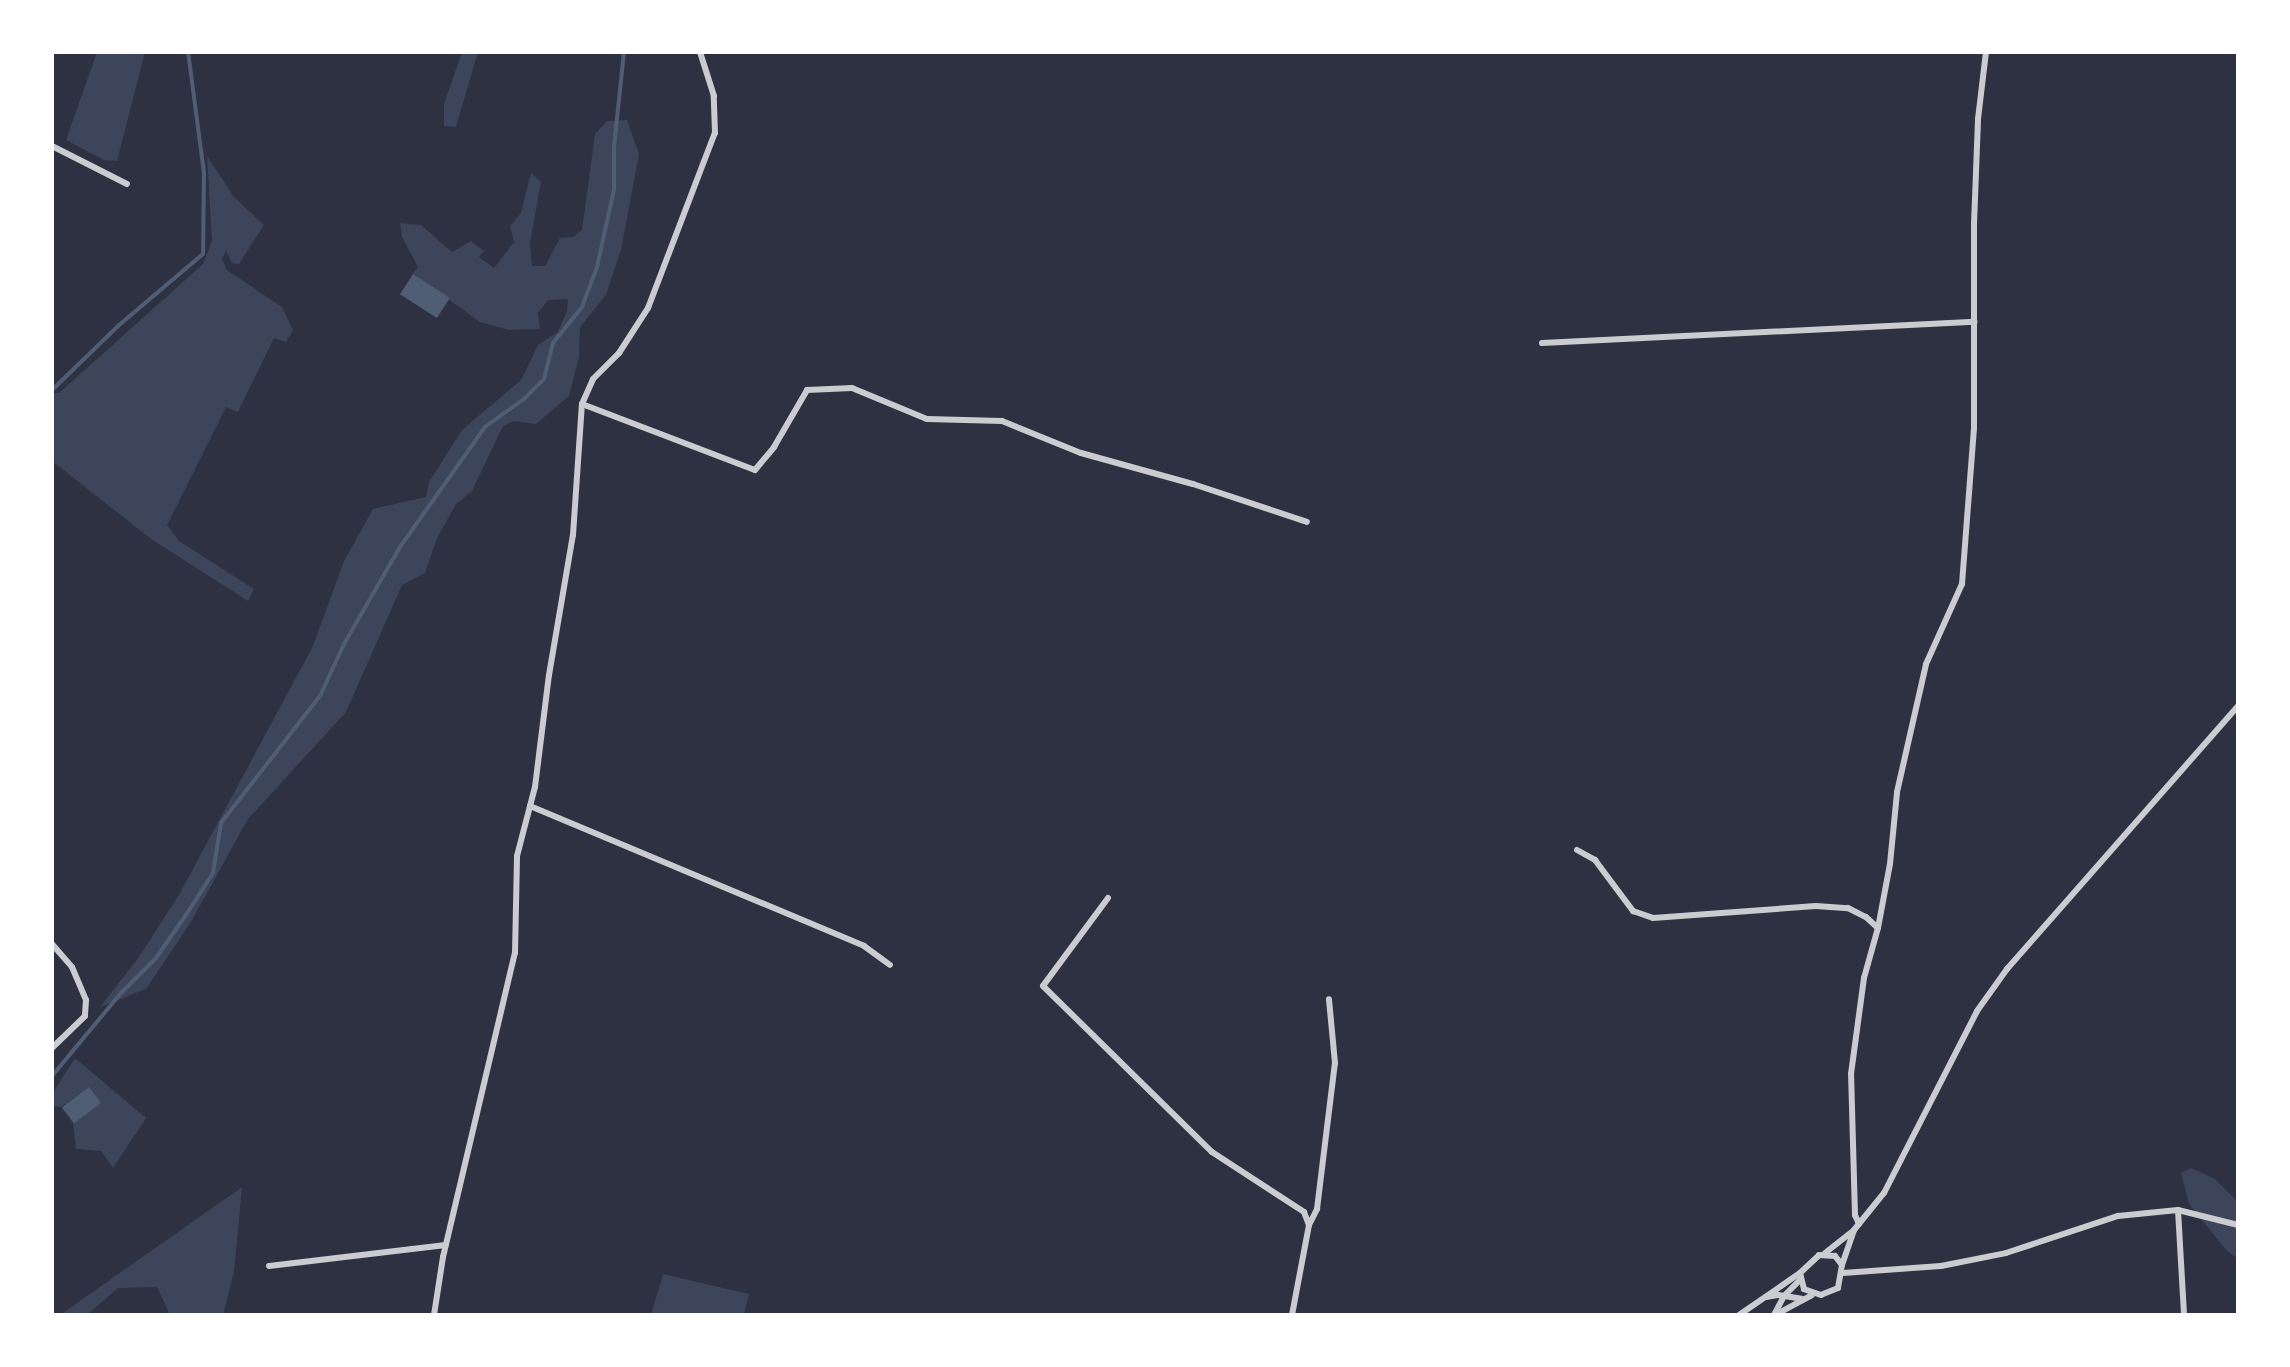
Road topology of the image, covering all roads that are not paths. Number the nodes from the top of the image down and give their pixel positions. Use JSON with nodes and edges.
{"nodes":[{"id":1,"x":700,"y":52,"type":"edge"},
{"id":2,"x":1986,"y":52,"type":"edge"},
{"id":3,"x":52,"y":146,"type":"edge"},
{"id":4,"x":127,"y":184,"type":"dead end"},
{"id":5,"x":1974,"y":322,"type":"junction"},
{"id":6,"x":1542,"y":343,"type":"dead end"},
{"id":7,"x":582,"y":404,"type":"junction"},
{"id":8,"x":1307,"y":522,"type":"dead end"},
{"id":9,"x":2238,"y":706,"type":"edge"},
{"id":10,"x":530,"y":806,"type":"junction"},
{"id":11,"x":1577,"y":850,"type":"dead end"},
{"id":12,"x":1108,"y":898,"type":"dead end"},
{"id":13,"x":1878,"y":928,"type":"junction"},
{"id":14,"x":52,"y":944,"type":"edge"},
{"id":15,"x":890,"y":965,"type":"dead end"},
{"id":16,"x":1329,"y":999,"type":"dead end"},
{"id":17,"x":52,"y":1048,"type":"edge"},
{"id":18,"x":2178,"y":1210,"type":"junction"},
{"id":19,"x":1309,"y":1225,"type":"junction"},
{"id":20,"x":2238,"y":1225,"type":"edge"},
{"id":21,"x":1857,"y":1227,"type":"junction"},
{"id":22,"x":446,"y":1245,"type":"junction"},
{"id":23,"x":1825,"y":1253,"type":"junction"},
{"id":24,"x":269,"y":1266,"type":"dead end"},
{"id":25,"x":1843,"y":1269,"type":"junction"},
{"id":26,"x":1800,"y":1277,"type":"junction"},
{"id":27,"x":1812,"y":1295,"type":"junction"},
{"id":28,"x":1784,"y":1296,"type":"junction"},
{"id":29,"x":1763,"y":1298,"type":"junction"},
{"id":30,"x":1802,"y":1299,"type":"junction"},
{"id":31,"x":434,"y":1315,"type":"edge"},
{"id":32,"x":1292,"y":1315,"type":"edge"},
{"id":33,"x":1739,"y":1315,"type":"edge"},
{"id":34,"x":1774,"y":1315,"type":"edge"},
{"id":35,"x":2184,"y":1315,"type":"edge"}],
"edges":[{"from":1,"to":7,"type":"street"},
{"from":2,"to":5,"type":"street"},
{"from":3,"to":4,"type":"street"},
{"from":5,"to":6,"type":"street"},
{"from":5,"to":13,"type":"street"},
{"from":7,"to":8,"type":"street"},
{"from":7,"to":10,"type":"street"},
{"from":9,"to":21,"type":"street"},
{"from":10,"to":15,"type":"street"},
{"from":10,"to":22,"type":"street"},
{"from":11,"to":13,"type":"street"},
{"from":12,"to":19,"type":"street"},
{"from":13,"to":21,"type":"street"},
{"from":14,"to":17,"type":"street"},
{"from":16,"to":19,"type":"street"},
{"from":18,"to":20,"type":"street"},
{"from":18,"to":25,"type":"street"},
{"from":18,"to":35,"type":"street"},
{"from":19,"to":32,"type":"street"},
{"from":21,"to":23,"type":"street"},
{"from":21,"to":25,"type":"street"},
{"from":22,"to":24,"type":"street"},
{"from":22,"to":31,"type":"street"},
{"from":23,"to":25,"type":"street"},
{"from":23,"to":26,"type":"street"},
{"from":25,"to":27,"type":"street"},
{"from":26,"to":27,"type":"street"},
{"from":26,"to":28,"type":"street"},
{"from":26,"to":29,"type":"street"},
{"from":27,"to":30,"type":"street"},
{"from":28,"to":29,"type":"street"},
{"from":28,"to":30,"type":"street"},
{"from":28,"to":34,"type":"street"},
{"from":29,"to":33,"type":"street"},
{"from":30,"to":34,"type":"street"}]}
